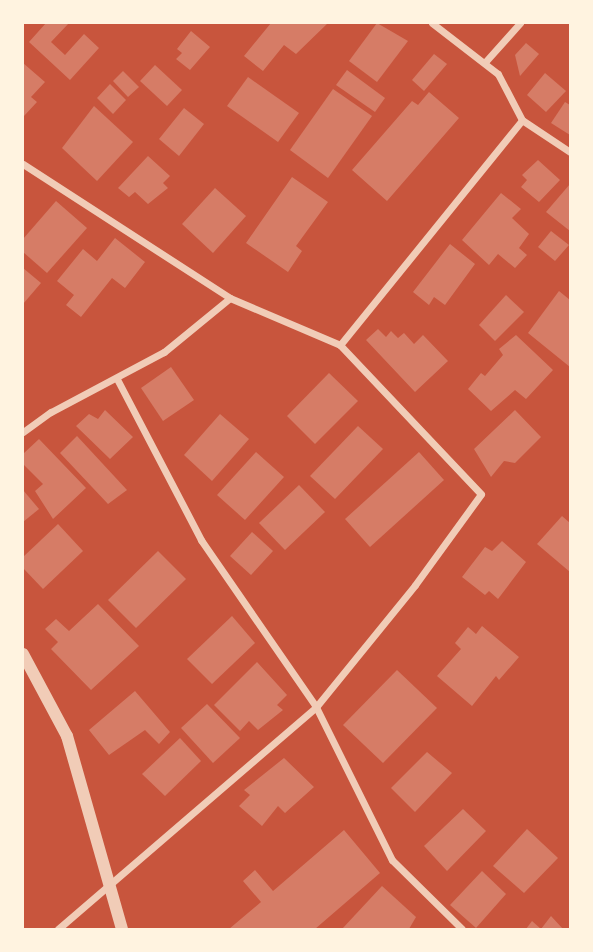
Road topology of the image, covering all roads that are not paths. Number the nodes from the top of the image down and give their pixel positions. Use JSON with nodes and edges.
{"nodes":[{"id":1,"x":432,"y":23,"type":"edge"},
{"id":2,"x":520,"y":23,"type":"edge"},
{"id":3,"x":486,"y":61,"type":"junction"},
{"id":4,"x":522,"y":120,"type":"junction"},
{"id":5,"x":570,"y":152,"type":"edge"},
{"id":6,"x":23,"y":164,"type":"edge"},
{"id":7,"x":230,"y":298,"type":"junction"},
{"id":8,"x":340,"y":345,"type":"junction"},
{"id":9,"x":117,"y":379,"type":"junction"},
{"id":10,"x":23,"y":432,"type":"edge"},
{"id":11,"x":23,"y":654,"type":"edge"},
{"id":12,"x":316,"y":707,"type":"junction"},
{"id":13,"x":109,"y":881,"type":"junction"},
{"id":14,"x":58,"y":929,"type":"edge"},
{"id":15,"x":122,"y":929,"type":"edge"},
{"id":16,"x":462,"y":929,"type":"edge"}],
"edges":[{"from":1,"to":3,"type":"street"},
{"from":2,"to":3,"type":"street"},
{"from":3,"to":4,"type":"street"},
{"from":4,"to":5,"type":"street"},
{"from":4,"to":8,"type":"street"},
{"from":6,"to":7,"type":"street"},
{"from":7,"to":8,"type":"street"},
{"from":7,"to":9,"type":"street"},
{"from":8,"to":12,"type":"street"},
{"from":9,"to":10,"type":"street"},
{"from":9,"to":12,"type":"street"},
{"from":11,"to":13,"type":"street"},
{"from":12,"to":13,"type":"street"},
{"from":12,"to":16,"type":"street"},
{"from":13,"to":14,"type":"street"},
{"from":13,"to":15,"type":"street"}]}
